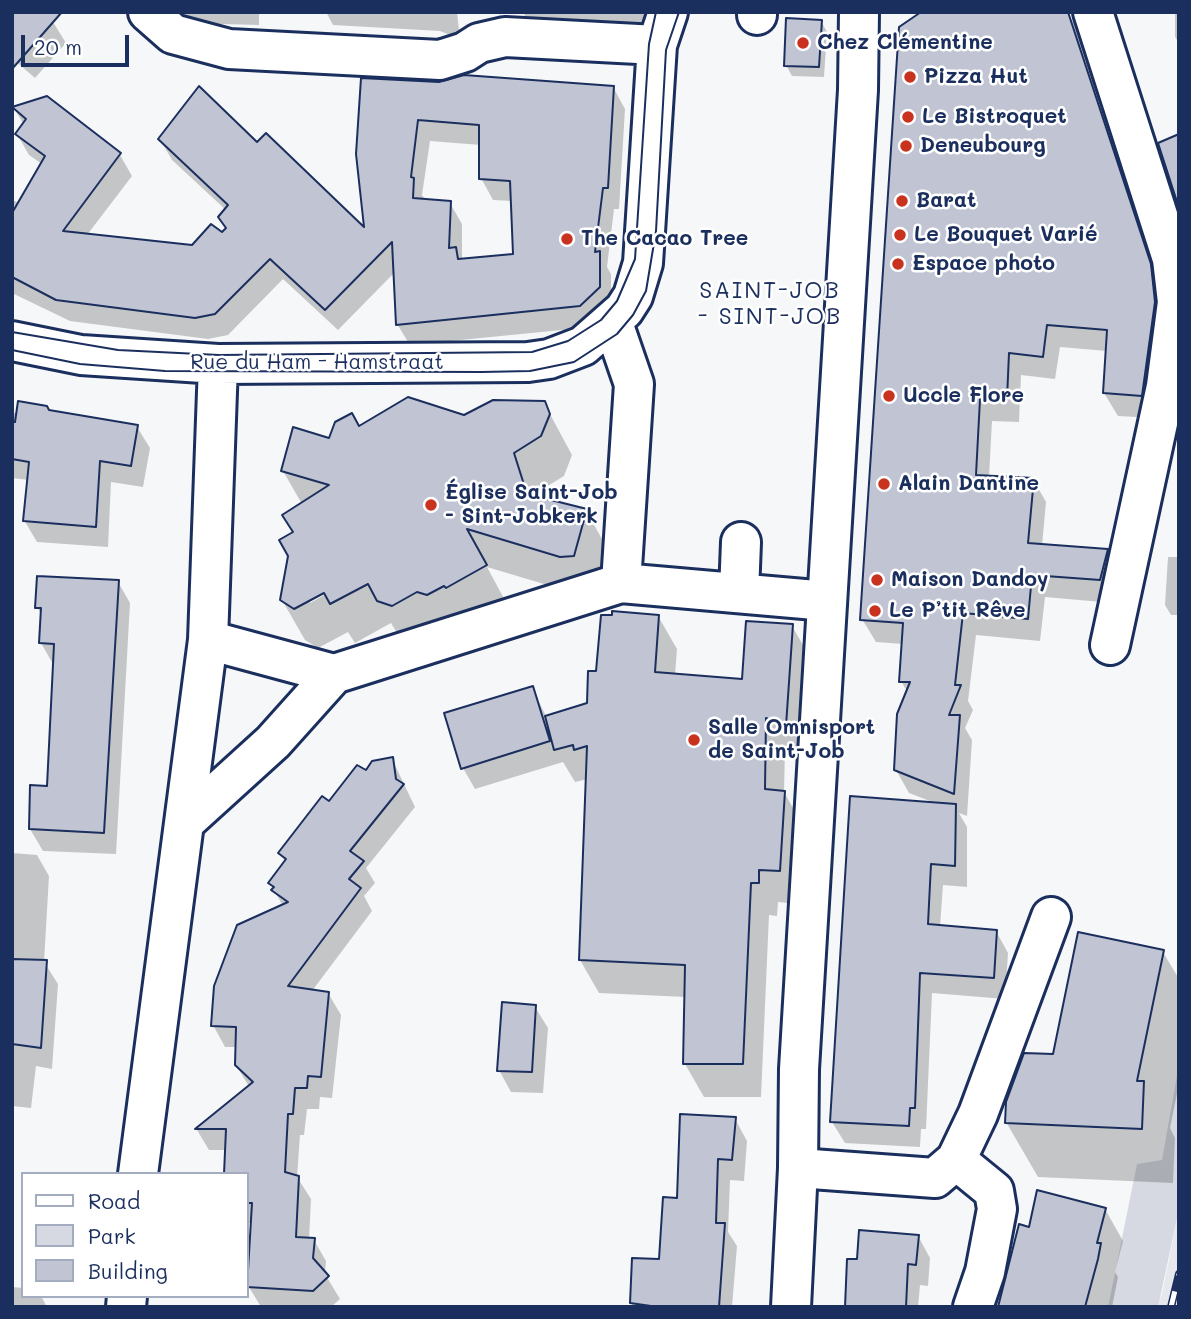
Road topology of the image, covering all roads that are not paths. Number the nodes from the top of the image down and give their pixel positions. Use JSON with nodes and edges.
{"nodes":[{"id":1,"x":148,"y":12,"type":"edge"},
{"id":2,"x":859,"y":12,"type":"edge"},
{"id":3,"x":1093,"y":12,"type":"edge"},
{"id":4,"x":662,"y":28,"type":"edge"},
{"id":5,"x":613,"y":323,"type":"junction"},
{"id":6,"x":12,"y":341,"type":"edge"},
{"id":7,"x":218,"y":364,"type":"junction"},
{"id":8,"x":741,"y":542,"type":"dead end"},
{"id":9,"x":621,"y":583,"type":"junction"},
{"id":10,"x":739,"y":593,"type":"junction"},
{"id":11,"x":827,"y":601,"type":"junction"},
{"id":12,"x":208,"y":640,"type":"junction"},
{"id":13,"x":1110,"y":645,"type":"dead end"},
{"id":14,"x":334,"y":674,"type":"junction"},
{"id":15,"x":186,"y":821,"type":"junction"},
{"id":16,"x":1051,"y":917,"type":"dead end"},
{"id":17,"x":956,"y":1160,"type":"junction"},
{"id":18,"x":798,"y":1168,"type":"junction"},
{"id":19,"x":138,"y":1172,"type":"edge"},
{"id":20,"x":791,"y":1307,"type":"edge"},
{"id":21,"x":973,"y":1307,"type":"edge"}],
"edges":[{"from":1,"to":4,"type":"street"},
{"from":2,"to":11,"type":"street"},
{"from":3,"to":13,"type":"street"},
{"from":4,"to":5,"type":"street","name":"Rue du Ham - Hamstraat"},
{"from":5,"to":7,"type":"street","name":"Rue du Ham - Hamstraat"},
{"from":5,"to":9,"type":"street"},
{"from":6,"to":7,"type":"street","name":"Rue du Ham - Hamstraat"},
{"from":7,"to":12,"type":"street"},
{"from":8,"to":10,"type":"street"},
{"from":9,"to":10,"type":"street"},
{"from":9,"to":14,"type":"street"},
{"from":10,"to":11,"type":"street"},
{"from":11,"to":18,"type":"street"},
{"from":12,"to":14,"type":"street"},
{"from":12,"to":15,"type":"street"},
{"from":14,"to":15,"type":"street"},
{"from":15,"to":19,"type":"street"},
{"from":16,"to":17,"type":"street"},
{"from":17,"to":18,"type":"street"},
{"from":17,"to":21,"type":"street"},
{"from":18,"to":20,"type":"street"}]}
